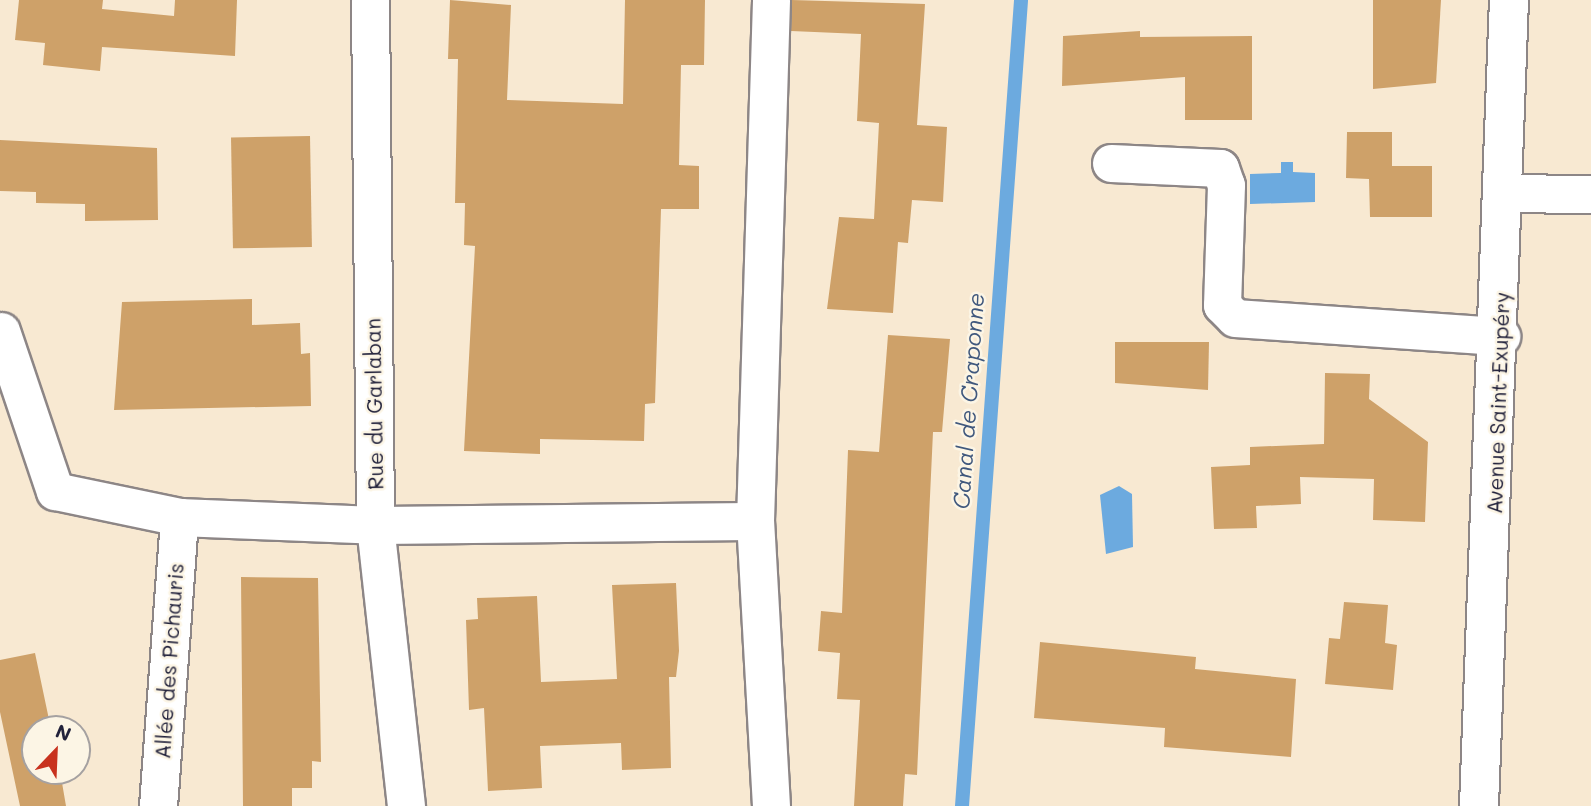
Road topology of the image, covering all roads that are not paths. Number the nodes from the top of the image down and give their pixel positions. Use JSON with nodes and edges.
{"nodes":[{"id":1,"x":370,"y":0,"type":"edge"},
{"id":2,"x":771,"y":0,"type":"edge"},
{"id":3,"x":1509,"y":0,"type":"edge"},
{"id":4,"x":1111,"y":163,"type":"dead end"},
{"id":5,"x":1504,"y":192,"type":"junction"},
{"id":6,"x":1591,"y":194,"type":"edge"},
{"id":7,"x":1,"y":331,"type":"edge"},
{"id":8,"x":1501,"y":336,"type":"junction"},
{"id":9,"x":179,"y":517,"type":"junction"},
{"id":10,"x":755,"y":521,"type":"junction"},
{"id":11,"x":375,"y":525,"type":"junction"},
{"id":12,"x":158,"y":806,"type":"edge"},
{"id":13,"x":406,"y":806,"type":"edge"},
{"id":14,"x":771,"y":806,"type":"edge"},
{"id":15,"x":1479,"y":806,"type":"edge"}],
"edges":[{"from":1,"to":11,"type":"street","name":"Rue du Garlaban"},
{"from":2,"to":10,"type":"street"},
{"from":3,"to":5,"type":"main road","name":"Avenue Saint-Exupéry"},
{"from":4,"to":8,"type":"street"},
{"from":5,"to":6,"type":"street"},
{"from":5,"to":8,"type":"main road","name":"Avenue Saint-Exupéry"},
{"from":7,"to":9,"type":"street"},
{"from":8,"to":15,"type":"main road","name":"Avenue Saint-Exupéry"},
{"from":9,"to":11,"type":"street"},
{"from":9,"to":12,"type":"street","name":"Allée des Pichauris"},
{"from":10,"to":11,"type":"street"},
{"from":10,"to":14,"type":"street"},
{"from":11,"to":13,"type":"street","name":"Rue du Garlaban"}]}
